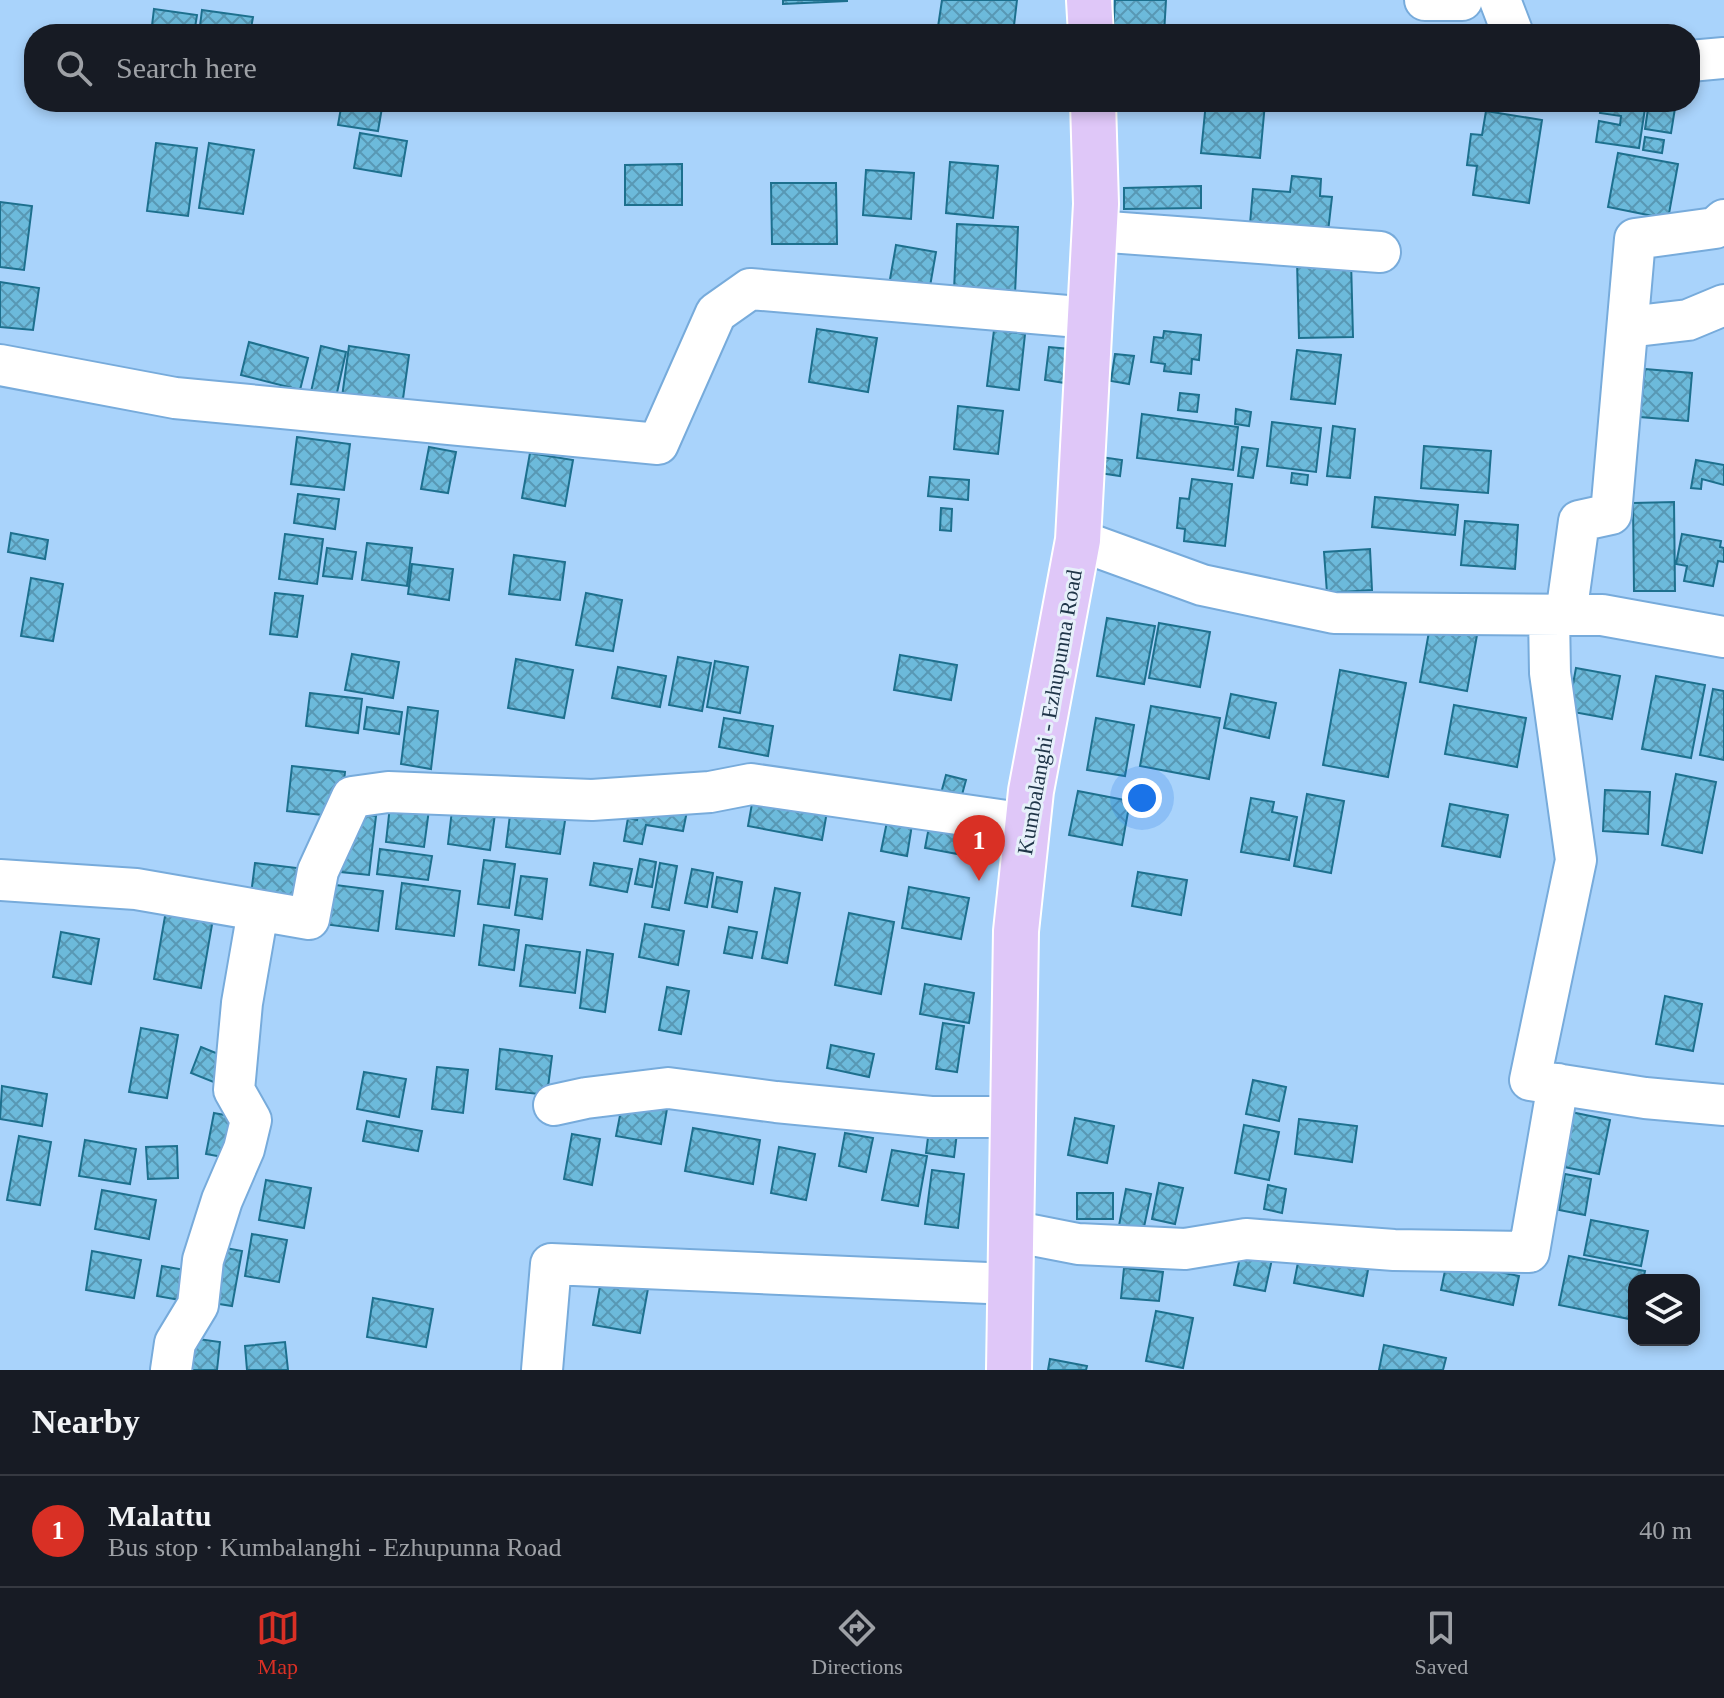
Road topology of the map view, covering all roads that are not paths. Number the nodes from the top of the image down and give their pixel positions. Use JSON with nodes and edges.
{"nodes":[{"id":1,"x":1089,"y":0,"type":"edge"},
{"id":2,"x":1425,"y":0,"type":"edge"},
{"id":3,"x":1462,"y":0,"type":"edge"},
{"id":4,"x":1500,"y":0,"type":"edge"},
{"id":5,"x":1090,"y":24,"type":"edge"},
{"id":6,"x":1509,"y":24,"type":"edge"},
{"id":7,"x":1724,"y":58,"type":"edge"},
{"id":8,"x":1700,"y":60,"type":"edge"},
{"id":9,"x":1093,"y":112,"type":"edge"},
{"id":10,"x":1724,"y":220,"type":"edge"},
{"id":11,"x":1095,"y":231,"type":"junction"},
{"id":12,"x":1380,"y":252,"type":"dead end"},
{"id":13,"x":1724,"y":305,"type":"edge"},
{"id":14,"x":1091,"y":318,"type":"junction"},
{"id":15,"x":1628,"y":327,"type":"junction"},
{"id":16,"x":0,"y":365,"type":"edge"},
{"id":17,"x":1078,"y":540,"type":"junction"},
{"id":18,"x":1558,"y":615,"type":"junction"},
{"id":19,"x":1724,"y":637,"type":"edge"},
{"id":20,"x":1027,"y":824,"type":"junction"},
{"id":21,"x":0,"y":880,"type":"edge"},
{"id":22,"x":258,"y":911,"type":"junction"},
{"id":23,"x":1558,"y":1084,"type":"junction"},
{"id":24,"x":554,"y":1105,"type":"dead end"},
{"id":25,"x":1724,"y":1105,"type":"edge"},
{"id":26,"x":1013,"y":1117,"type":"junction"},
{"id":27,"x":1012,"y":1231,"type":"junction"},
{"id":28,"x":1011,"y":1284,"type":"junction"},
{"id":29,"x":171,"y":1370,"type":"edge"},
{"id":30,"x":542,"y":1370,"type":"edge"},
{"id":31,"x":1009,"y":1370,"type":"edge"}],
"edges":[{"from":1,"to":5,"type":"main road"},
{"from":2,"to":3,"type":"street"},
{"from":4,"to":6,"type":"street"},
{"from":7,"to":8,"type":"street"},
{"from":9,"to":11,"type":"main road","name":"Kumbalanghi - Ezhupunna Road"},
{"from":10,"to":15,"type":"street"},
{"from":11,"to":12,"type":"street"},
{"from":11,"to":14,"type":"main road","name":"Kumbalanghi - Ezhupunna Road"},
{"from":13,"to":15,"type":"street"},
{"from":14,"to":16,"type":"street"},
{"from":14,"to":17,"type":"main road","name":"Kumbalanghi - Ezhupunna Road"},
{"from":15,"to":18,"type":"street"},
{"from":17,"to":18,"type":"street"},
{"from":17,"to":20,"type":"main road","name":"Kumbalanghi - Ezhupunna Road"},
{"from":18,"to":19,"type":"street"},
{"from":18,"to":23,"type":"street"},
{"from":20,"to":22,"type":"street"},
{"from":20,"to":26,"type":"main road","name":"Kumbalanghi - Ezhupunna Road"},
{"from":21,"to":22,"type":"street"},
{"from":22,"to":29,"type":"street"},
{"from":23,"to":25,"type":"street"},
{"from":23,"to":27,"type":"street"},
{"from":24,"to":26,"type":"street"},
{"from":26,"to":27,"type":"main road","name":"Kumbalanghi - Ezhupunna Road"},
{"from":27,"to":28,"type":"main road","name":"Kumbalanghi - Ezhupunna Road"},
{"from":28,"to":30,"type":"street"},
{"from":28,"to":31,"type":"main road","name":"Kumbalanghi - Ezhupunna Road"}]}
